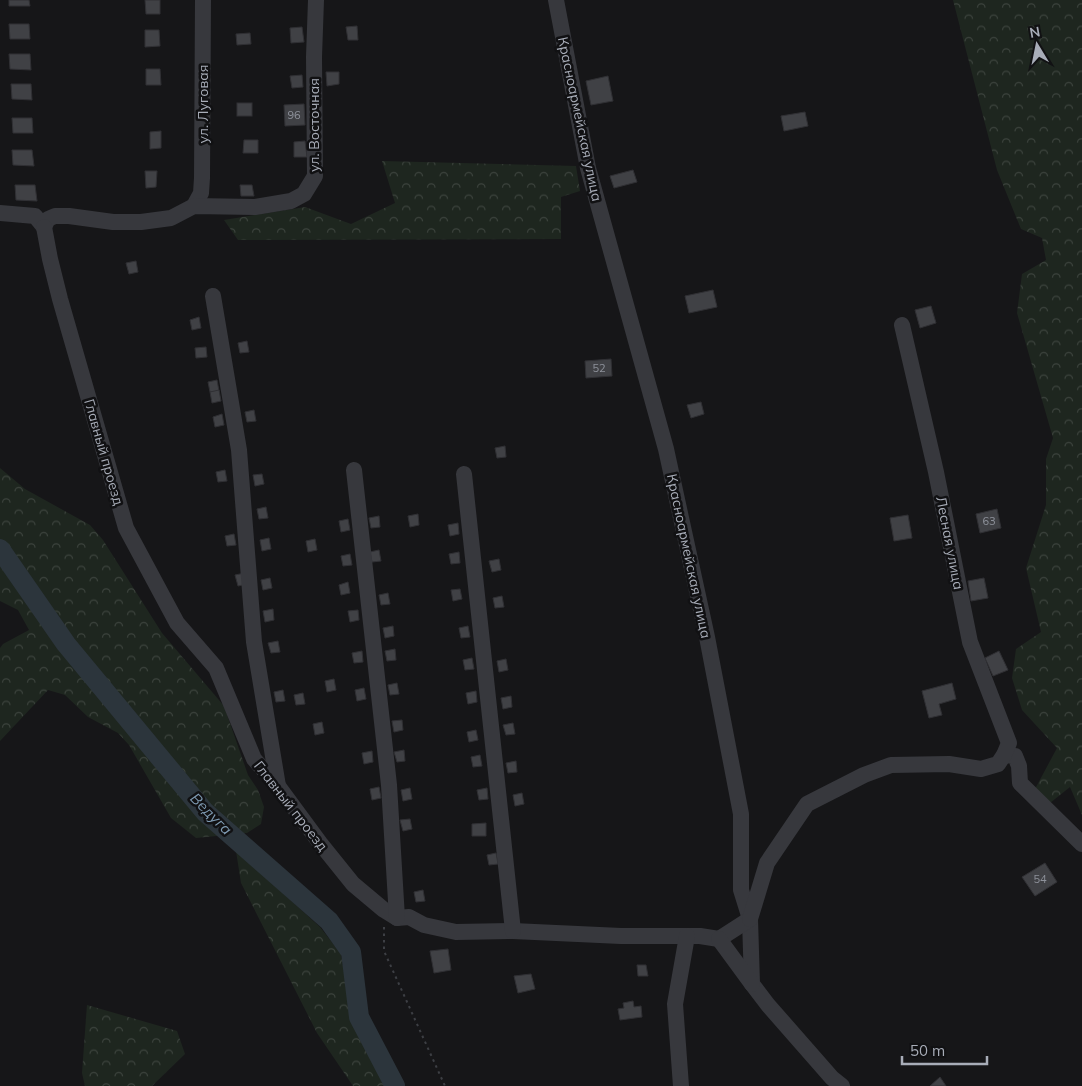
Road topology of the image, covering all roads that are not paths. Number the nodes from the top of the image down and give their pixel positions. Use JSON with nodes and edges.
{"nodes":[{"id":1,"x":204,"y":0,"type":"edge"},
{"id":2,"x":316,"y":0,"type":"edge"},
{"id":3,"x":556,"y":0,"type":"edge"},
{"id":4,"x":194,"y":206,"type":"junction"},
{"id":5,"x":0,"y":213,"type":"edge"},
{"id":6,"x":44,"y":227,"type":"junction"},
{"id":7,"x":213,"y":296,"type":"dead end"},
{"id":8,"x":902,"y":325,"type":"dead end"},
{"id":9,"x":354,"y":470,"type":"dead end"},
{"id":10,"x":464,"y":474,"type":"dead end"},
{"id":11,"x":1004,"y":755,"type":"junction"},
{"id":12,"x":278,"y":786,"type":"junction"},
{"id":13,"x":1082,"y":844,"type":"edge"},
{"id":14,"x":391,"y":914,"type":"junction"},
{"id":15,"x":750,"y":919,"type":"junction"},
{"id":16,"x":513,"y":931,"type":"junction"},
{"id":17,"x":687,"y":936,"type":"junction"},
{"id":18,"x":719,"y":939,"type":"junction"},
{"id":19,"x":752,"y":984,"type":"junction"},
{"id":20,"x":681,"y":1086,"type":"edge"},
{"id":21,"x":842,"y":1086,"type":"edge"}],
"edges":[{"from":1,"to":4,"type":"street","name":"ул. Луговая"},
{"from":2,"to":4,"type":"street","name":"ул. Восточная"},
{"from":3,"to":15,"type":"street","name":"Красноармейская улица"},
{"from":4,"to":6,"type":"street"},
{"from":5,"to":6,"type":"street"},
{"from":6,"to":12,"type":"street","name":"Главный проезд"},
{"from":7,"to":12,"type":"street"},
{"from":8,"to":11,"type":"street","name":"Лесная улица"},
{"from":9,"to":14,"type":"street"},
{"from":10,"to":16,"type":"street"},
{"from":11,"to":13,"type":"street"},
{"from":11,"to":15,"type":"street"},
{"from":12,"to":14,"type":"street","name":"Главный проезд"},
{"from":14,"to":16,"type":"street","name":"Главный проезд"},
{"from":15,"to":18,"type":"street"},
{"from":15,"to":19,"type":"street","name":"Красноармейская улица"},
{"from":16,"to":17,"type":"street","name":"Главный проезд"},
{"from":17,"to":18,"type":"street","name":"Главный проезд"},
{"from":17,"to":20,"type":"street"},
{"from":18,"to":19,"type":"street"},
{"from":19,"to":21,"type":"street"}]}
